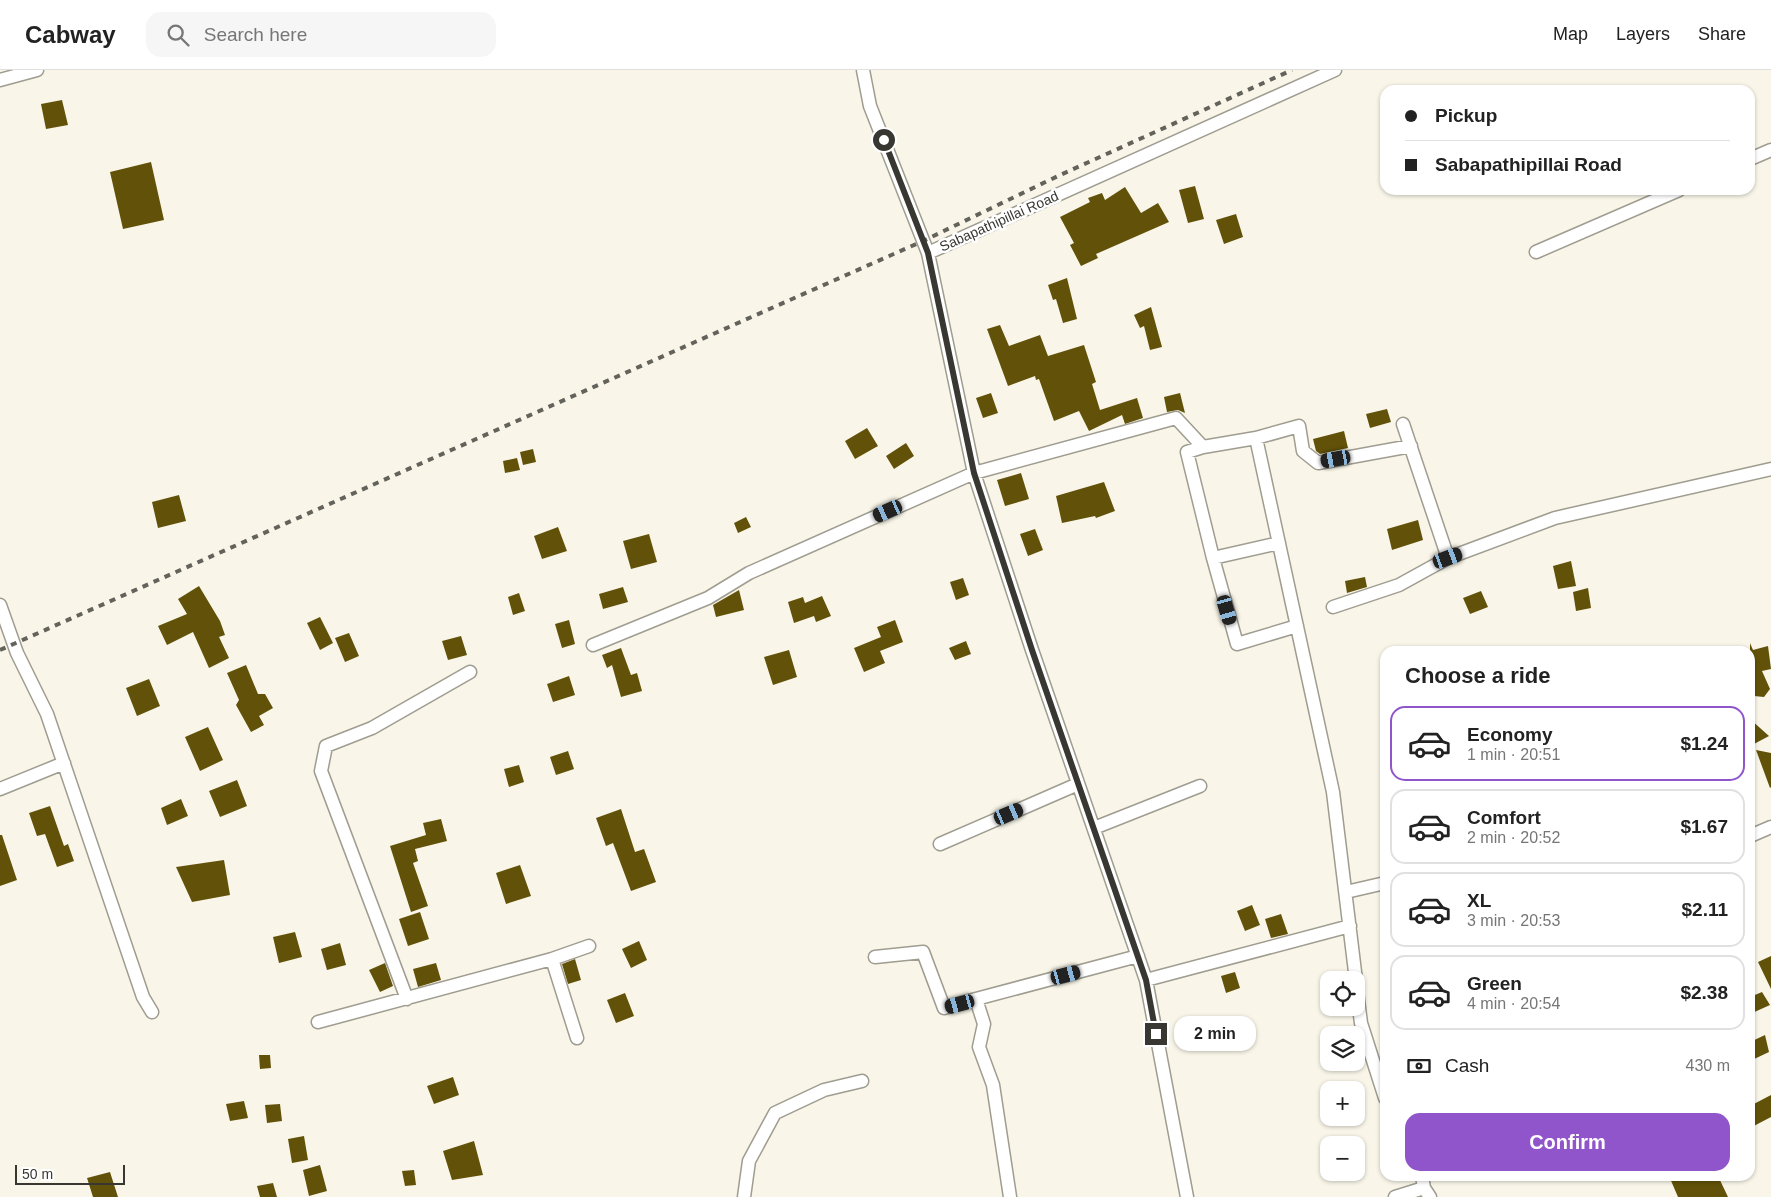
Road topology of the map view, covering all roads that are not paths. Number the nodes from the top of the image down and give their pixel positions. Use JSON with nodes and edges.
{"nodes":[{"id":1,"x":37,"y":70,"type":"edge"},
{"id":2,"x":863,"y":70,"type":"edge"},
{"id":3,"x":1335,"y":70,"type":"edge"},
{"id":4,"x":0,"y":80,"type":"edge"},
{"id":5,"x":1771,"y":150,"type":"edge"},
{"id":6,"x":1755,"y":157,"type":"edge"},
{"id":7,"x":1667,"y":195,"type":"edge"},
{"id":8,"x":1536,"y":252,"type":"dead end"},
{"id":9,"x":928,"y":253,"type":"junction"},
{"id":10,"x":1403,"y":424,"type":"dead end"},
{"id":11,"x":1256,"y":438,"type":"junction"},
{"id":12,"x":1411,"y":446,"type":"junction"},
{"id":13,"x":1203,"y":447,"type":"junction"},
{"id":14,"x":1771,"y":469,"type":"edge"},
{"id":15,"x":974,"y":473,"type":"junction"},
{"id":16,"x":1279,"y":543,"type":"junction"},
{"id":17,"x":1213,"y":558,"type":"junction"},
{"id":18,"x":1448,"y":558,"type":"junction"},
{"id":19,"x":0,"y":605,"type":"edge"},
{"id":20,"x":1333,"y":607,"type":"dead end"},
{"id":21,"x":1297,"y":626,"type":"junction"},
{"id":22,"x":592,"y":645,"type":"dead end"},
{"id":23,"x":470,"y":672,"type":"dead end"},
{"id":24,"x":64,"y":763,"type":"junction"},
{"id":25,"x":1078,"y":784,"type":"junction"},
{"id":26,"x":1200,"y":786,"type":"dead end"},
{"id":27,"x":0,"y":789,"type":"edge"},
{"id":28,"x":1771,"y":827,"type":"edge"},
{"id":29,"x":1094,"y":828,"type":"junction"},
{"id":30,"x":1755,"y":834,"type":"edge"},
{"id":31,"x":940,"y":844,"type":"dead end"},
{"id":32,"x":1380,"y":884,"type":"edge"},
{"id":33,"x":1346,"y":892,"type":"junction"},
{"id":34,"x":1350,"y":926,"type":"junction"},
{"id":35,"x":589,"y":946,"type":"dead end"},
{"id":36,"x":1138,"y":956,"type":"junction"},
{"id":37,"x":875,"y":957,"type":"dead end"},
{"id":38,"x":552,"y":959,"type":"junction"},
{"id":39,"x":1355,"y":971,"type":"edge"},
{"id":40,"x":1146,"y":980,"type":"junction"},
{"id":41,"x":407,"y":998,"type":"junction"},
{"id":42,"x":976,"y":999,"type":"junction"},
{"id":43,"x":152,"y":1012,"type":"dead end"},
{"id":44,"x":1360,"y":1016,"type":"edge"},
{"id":45,"x":318,"y":1022,"type":"dead end"},
{"id":46,"x":577,"y":1038,"type":"dead end"},
{"id":47,"x":862,"y":1081,"type":"dead end"},
{"id":48,"x":1380,"y":1083,"type":"edge"},
{"id":49,"x":1425,"y":1187,"type":"edge"},
{"id":50,"x":744,"y":1197,"type":"edge"},
{"id":51,"x":1010,"y":1197,"type":"edge"},
{"id":52,"x":1187,"y":1197,"type":"edge"},
{"id":53,"x":1395,"y":1197,"type":"edge"}],
"edges":[{"from":1,"to":4,"type":"street"},
{"from":2,"to":9,"type":"street"},
{"from":3,"to":9,"type":"street","name":"Sabapathipillai Road"},
{"from":5,"to":6,"type":"street"},
{"from":7,"to":8,"type":"street"},
{"from":9,"to":15,"type":"street","name":"Sabapathipillai Road"},
{"from":10,"to":12,"type":"street"},
{"from":11,"to":12,"type":"street"},
{"from":11,"to":13,"type":"street"},
{"from":11,"to":16,"type":"street"},
{"from":12,"to":18,"type":"street"},
{"from":13,"to":15,"type":"street"},
{"from":13,"to":17,"type":"street"},
{"from":14,"to":18,"type":"street"},
{"from":15,"to":22,"type":"street"},
{"from":15,"to":25,"type":"street","name":"Sabapathipillai Road"},
{"from":16,"to":17,"type":"street"},
{"from":16,"to":21,"type":"street"},
{"from":17,"to":21,"type":"street"},
{"from":18,"to":20,"type":"street"},
{"from":19,"to":24,"type":"street"},
{"from":21,"to":33,"type":"street"},
{"from":23,"to":41,"type":"street"},
{"from":24,"to":27,"type":"street"},
{"from":24,"to":43,"type":"street"},
{"from":25,"to":29,"type":"street","name":"Sabapathipillai Road"},
{"from":25,"to":31,"type":"street"},
{"from":26,"to":29,"type":"street"},
{"from":28,"to":30,"type":"street"},
{"from":29,"to":36,"type":"street","name":"Sabapathipillai Road"},
{"from":32,"to":33,"type":"street"},
{"from":33,"to":34,"type":"street"},
{"from":34,"to":39,"type":"street"},
{"from":34,"to":40,"type":"street"},
{"from":35,"to":38,"type":"street"},
{"from":36,"to":40,"type":"street","name":"Sabapathipillai Road"},
{"from":36,"to":42,"type":"street"},
{"from":37,"to":42,"type":"street"},
{"from":38,"to":41,"type":"street"},
{"from":38,"to":46,"type":"street"},
{"from":40,"to":52,"type":"street","name":"Sabapathipillai Road"},
{"from":41,"to":45,"type":"street"},
{"from":42,"to":51,"type":"street"},
{"from":44,"to":48,"type":"street"},
{"from":47,"to":50,"type":"street"},
{"from":49,"to":53,"type":"street"}]}
